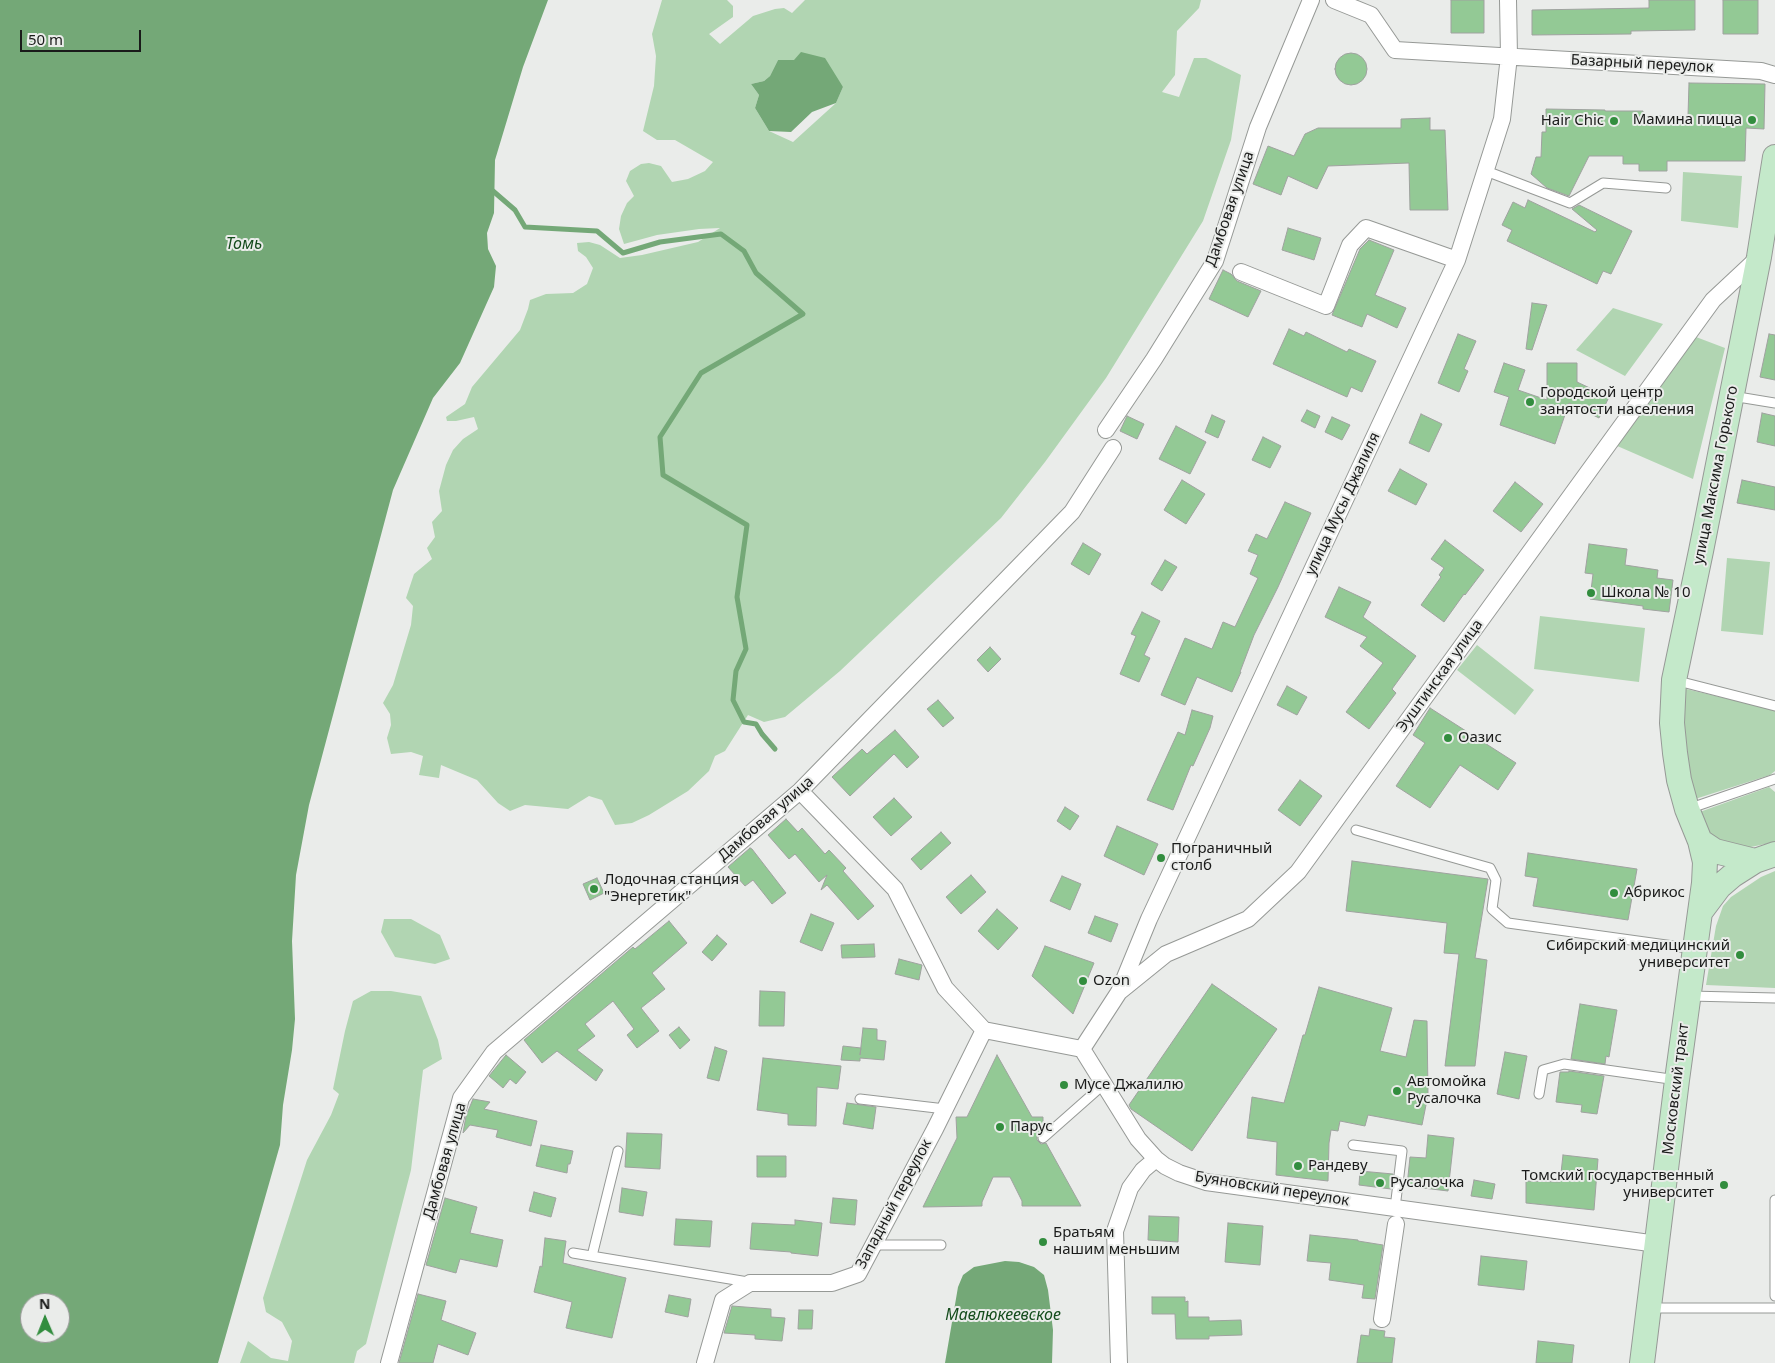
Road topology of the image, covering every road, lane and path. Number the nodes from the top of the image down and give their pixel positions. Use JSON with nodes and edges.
{"nodes":[{"id":1,"x":1311,"y":0,"type":"edge"},
{"id":2,"x":1334,"y":0,"type":"edge"},
{"id":3,"x":1508,"y":0,"type":"edge"},
{"id":4,"x":1509,"y":56,"type":"junction"},
{"id":5,"x":1775,"y":75,"type":"edge"},
{"id":6,"x":1775,"y":157,"type":"edge"},
{"id":7,"x":1486,"y":171,"type":"junction"},
{"id":8,"x":1666,"y":188,"type":"dead end"},
{"id":9,"x":1759,"y":257,"type":"junction"},
{"id":10,"x":1457,"y":260,"type":"junction"},
{"id":11,"x":1241,"y":272,"type":"dead end"},
{"id":12,"x":1732,"y":396,"type":"junction"},
{"id":13,"x":1775,"y":402,"type":"edge"},
{"id":14,"x":1106,"y":430,"type":"dead end"},
{"id":15,"x":1113,"y":448,"type":"dead end"},
{"id":16,"x":1674,"y":680,"type":"junction"},
{"id":17,"x":1775,"y":706,"type":"edge"},
{"id":18,"x":1775,"y":779,"type":"edge"},
{"id":19,"x":800,"y":791,"type":"junction"},
{"id":20,"x":1687,"y":809,"type":"junction"},
{"id":21,"x":1356,"y":830,"type":"dead end"},
{"id":22,"x":1700,"y":841,"type":"junction"},
{"id":23,"x":1765,"y":857,"type":"edge"},
{"id":24,"x":1701,"y":911,"type":"junction"},
{"id":25,"x":1695,"y":949,"type":"junction"},
{"id":26,"x":1119,"y":992,"type":"junction"},
{"id":27,"x":1688,"y":996,"type":"junction"},
{"id":28,"x":1775,"y":998,"type":"edge"},
{"id":29,"x":984,"y":1030,"type":"junction"},
{"id":30,"x":1082,"y":1049,"type":"junction"},
{"id":31,"x":1677,"y":1080,"type":"junction"},
{"id":32,"x":1103,"y":1085,"type":"junction"},
{"id":33,"x":1539,"y":1094,"type":"dead end"},
{"id":34,"x":860,"y":1099,"type":"dead end"},
{"id":35,"x":945,"y":1109,"type":"junction"},
{"id":36,"x":1043,"y":1138,"type":"dead end"},
{"id":37,"x":1353,"y":1145,"type":"dead end"},
{"id":38,"x":618,"y":1151,"type":"dead end"},
{"id":39,"x":1156,"y":1159,"type":"junction"},
{"id":40,"x":1775,"y":1200,"type":"edge"},
{"id":41,"x":1395,"y":1208,"type":"junction"},
{"id":42,"x":1396,"y":1224,"type":"dead end"},
{"id":43,"x":1657,"y":1244,"type":"junction"},
{"id":44,"x":874,"y":1245,"type":"junction"},
{"id":45,"x":941,"y":1245,"type":"dead end"},
{"id":46,"x":573,"y":1253,"type":"dead end"},
{"id":47,"x":592,"y":1256,"type":"junction"},
{"id":48,"x":750,"y":1283,"type":"junction"},
{"id":49,"x":1775,"y":1296,"type":"edge"},
{"id":50,"x":1649,"y":1308,"type":"junction"},
{"id":51,"x":1775,"y":1308,"type":"edge"},
{"id":52,"x":1382,"y":1319,"type":"dead end"},
{"id":53,"x":389,"y":1363,"type":"edge"},
{"id":54,"x":705,"y":1363,"type":"edge"},
{"id":55,"x":1118,"y":1363,"type":"edge"},
{"id":56,"x":1642,"y":1363,"type":"edge"}],
"edges":[{"from":1,"to":14,"type":"street","name":"Дамбовая улица"},
{"from":2,"to":4,"type":"street","name":"Базарный переулок"},
{"from":3,"to":4,"type":"street","name":"улица Мусы Джалиля"},
{"from":4,"to":5,"type":"street","name":"Базарный переулок"},
{"from":4,"to":7,"type":"street","name":"улица Мусы Джалиля"},
{"from":6,"to":9,"type":"main road","name":"улица Максима Горького"},
{"from":7,"to":8,"type":"lane"},
{"from":7,"to":10,"type":"street","name":"улица Мусы Джалиля"},
{"from":9,"to":12,"type":"main road","name":"улица Максима Горького"},
{"from":9,"to":26,"type":"street","name":"Эуштинская улица"},
{"from":10,"to":11,"type":"street"},
{"from":10,"to":26,"type":"street","name":"улица Мусы Джалиля"},
{"from":12,"to":13,"type":"lane"},
{"from":12,"to":16,"type":"main road","name":"улица Максима Горького"},
{"from":15,"to":19,"type":"street","name":"Дамбовая улица"},
{"from":16,"to":17,"type":"lane"},
{"from":16,"to":20,"type":"main road","name":"улица Максима Горького"},
{"from":18,"to":20,"type":"lane"},
{"from":19,"to":29,"type":"street"},
{"from":19,"to":53,"type":"street","name":"Дамбовая улица"},
{"from":20,"to":22,"type":"main road","name":"улица Максима Горького"},
{"from":21,"to":25,"type":"lane"},
{"from":22,"to":23,"type":"main road"},
{"from":22,"to":24,"type":"main road","name":"улица Максима Горького"},
{"from":23,"to":24,"type":"main road","name":"Московский тракт"},
{"from":24,"to":25,"type":"main road","name":"Московский тракт"},
{"from":25,"to":27,"type":"main road","name":"Московский тракт"},
{"from":26,"to":30,"type":"street","name":"Эуштинская улица"},
{"from":27,"to":28,"type":"lane"},
{"from":27,"to":31,"type":"main road","name":"Московский тракт"},
{"from":29,"to":30,"type":"street"},
{"from":29,"to":35,"type":"street","name":"Западный переулок"},
{"from":30,"to":32,"type":"street","name":"Буяновский переулок"},
{"from":31,"to":33,"type":"lane"},
{"from":31,"to":43,"type":"main road","name":"Московский тракт"},
{"from":32,"to":36,"type":"lane"},
{"from":32,"to":39,"type":"street","name":"Буяновский переулок"},
{"from":34,"to":35,"type":"lane"},
{"from":35,"to":44,"type":"street","name":"Западный переулок"},
{"from":37,"to":41,"type":"lane"},
{"from":38,"to":47,"type":"lane"},
{"from":39,"to":41,"type":"street","name":"Буяновский переулок"},
{"from":39,"to":55,"type":"street"},
{"from":40,"to":49,"type":"lane"},
{"from":41,"to":43,"type":"street","name":"Буяновский переулок"},
{"from":42,"to":52,"type":"street"},
{"from":43,"to":50,"type":"main road","name":"Московский тракт"},
{"from":44,"to":45,"type":"lane"},
{"from":44,"to":48,"type":"street","name":"Западный переулок"},
{"from":46,"to":47,"type":"lane"},
{"from":47,"to":48,"type":"lane"},
{"from":48,"to":54,"type":"street"},
{"from":50,"to":51,"type":"lane"},
{"from":50,"to":56,"type":"main road","name":"Московский тракт"}]}
